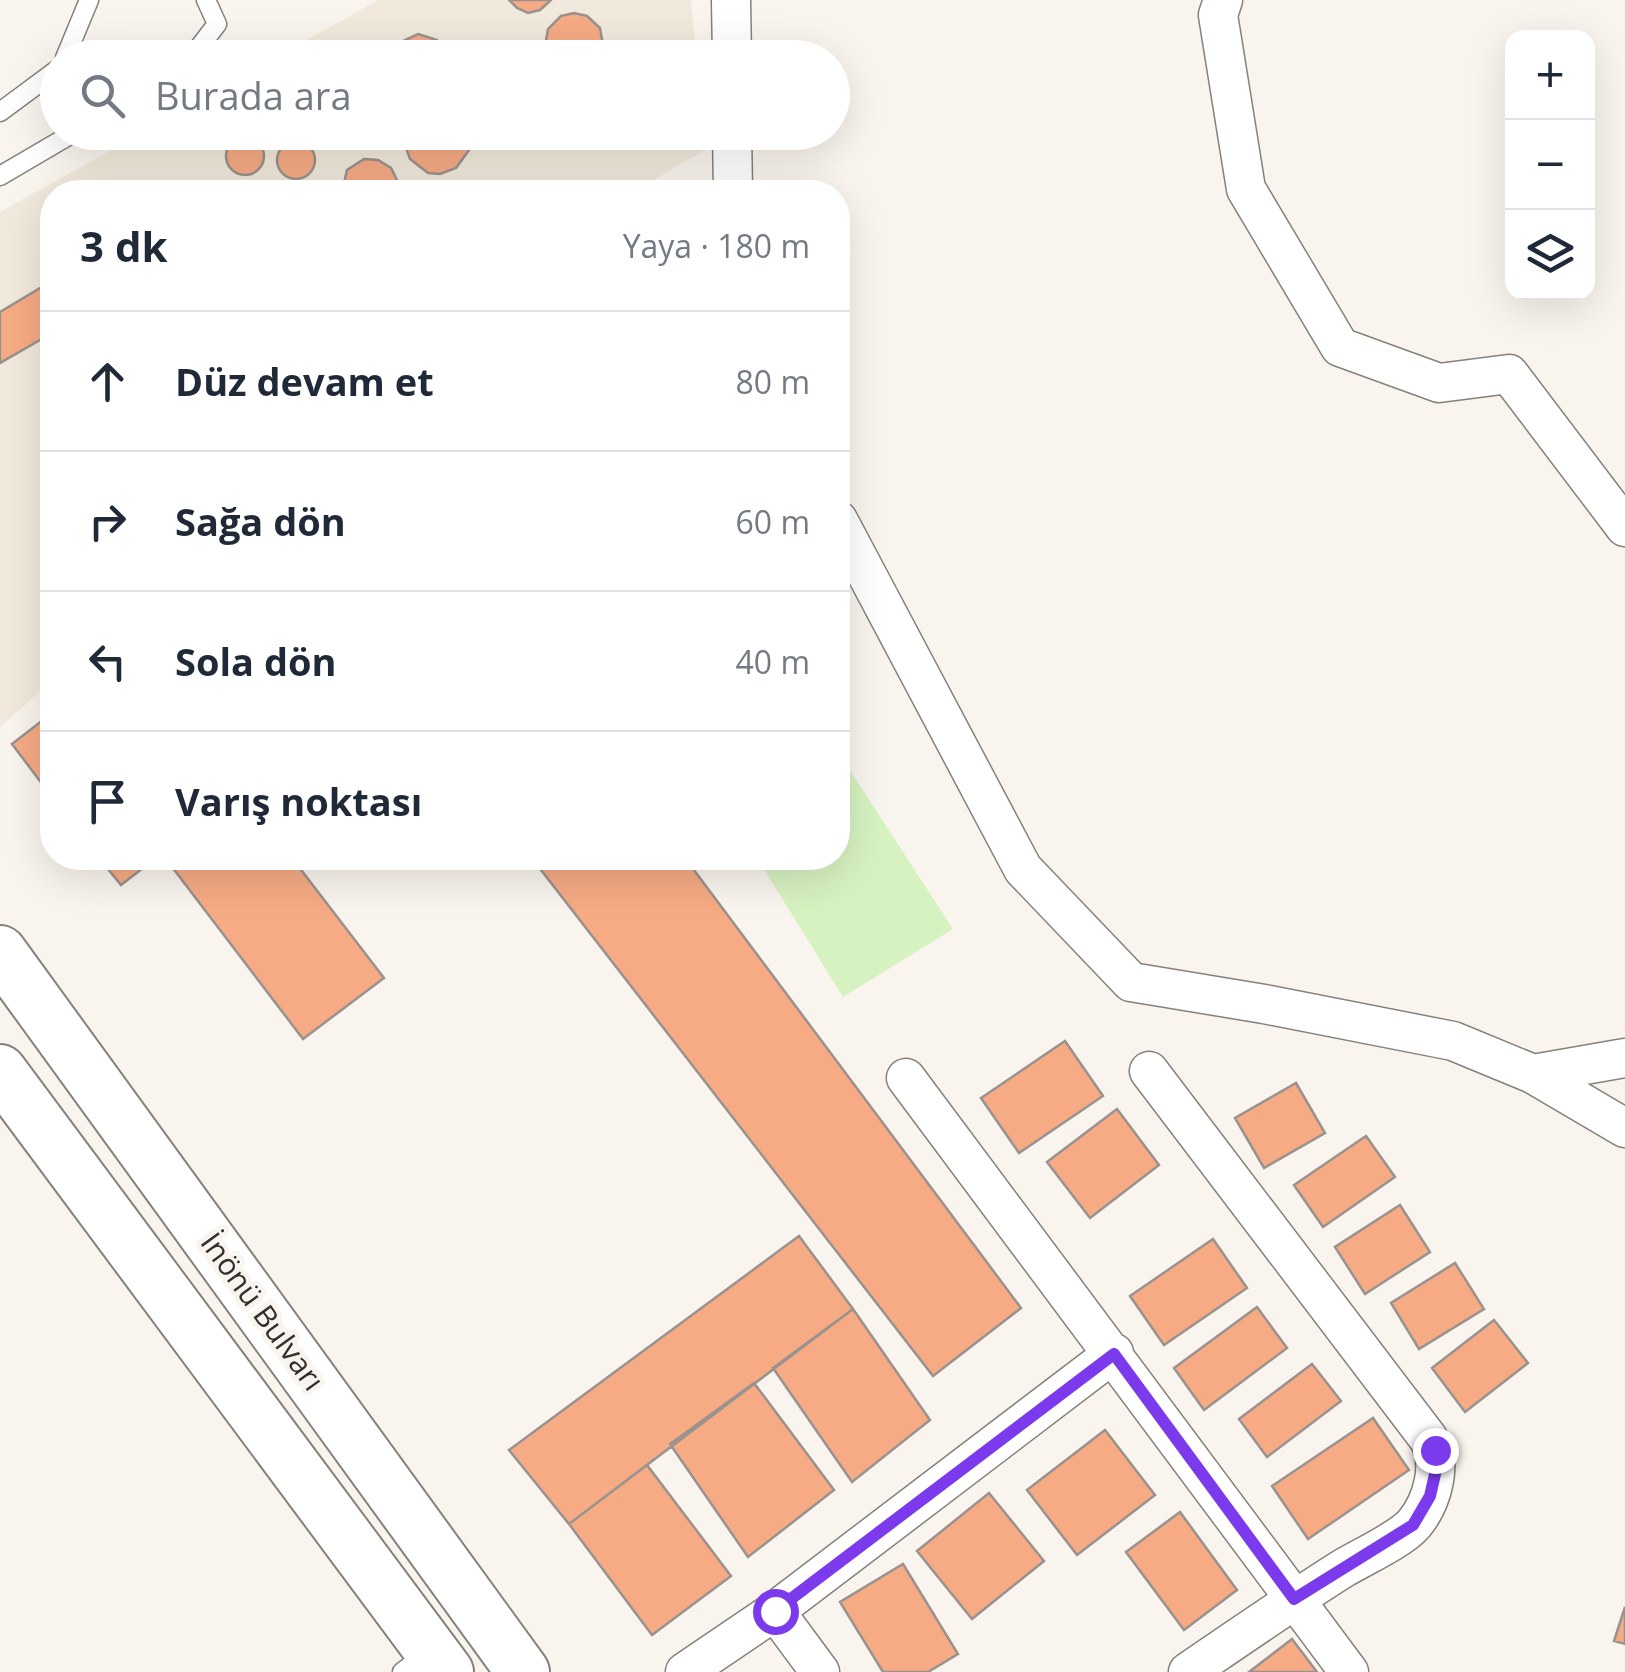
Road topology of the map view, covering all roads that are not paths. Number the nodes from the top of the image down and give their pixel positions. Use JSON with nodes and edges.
{"nodes":[{"id":1,"x":89,"y":0,"type":"edge"},
{"id":2,"x":206,"y":0,"type":"edge"},
{"id":3,"x":732,"y":0,"type":"edge"},
{"id":4,"x":1223,"y":0,"type":"edge"},
{"id":5,"x":72,"y":40,"type":"edge"},
{"id":6,"x":205,"y":40,"type":"edge"},
{"id":7,"x":732,"y":40,"type":"edge"},
{"id":8,"x":40,"y":82,"type":"edge"},
{"id":9,"x":0,"y":112,"type":"edge"},
{"id":10,"x":44,"y":150,"type":"edge"},
{"id":11,"x":732,"y":150,"type":"edge"},
{"id":12,"x":0,"y":176,"type":"edge"},
{"id":13,"x":732,"y":180,"type":"edge"},
{"id":14,"x":1625,"y":527,"type":"edge"},
{"id":15,"x":850,"y":543,"type":"edge"},
{"id":16,"x":0,"y":952,"type":"edge"},
{"id":17,"x":1625,"y":1058,"type":"edge"},
{"id":18,"x":0,"y":1070,"type":"edge"},
{"id":19,"x":1149,"y":1071,"type":"dead end"},
{"id":20,"x":1534,"y":1074,"type":"junction"},
{"id":21,"x":906,"y":1078,"type":"dead end"},
{"id":22,"x":1625,"y":1128,"type":"edge"},
{"id":23,"x":1114,"y":1354,"type":"junction"},
{"id":24,"x":1294,"y":1599,"type":"junction"},
{"id":25,"x":775,"y":1611,"type":"junction"},
{"id":26,"x":427,"y":1665,"type":"edge"},
{"id":27,"x":523,"y":1672,"type":"edge"},
{"id":28,"x":685,"y":1672,"type":"edge"},
{"id":29,"x":820,"y":1672,"type":"edge"},
{"id":30,"x":1188,"y":1672,"type":"edge"},
{"id":31,"x":1349,"y":1672,"type":"edge"}],
"edges":[{"from":1,"to":5,"type":"lane"},
{"from":2,"to":6,"type":"lane"},
{"from":3,"to":7,"type":"street"},
{"from":4,"to":14,"type":"street"},
{"from":8,"to":9,"type":"lane"},
{"from":10,"to":12,"type":"lane"},
{"from":11,"to":13,"type":"street"},
{"from":15,"to":20,"type":"street"},
{"from":16,"to":27,"type":"street","name":"İnönü Bulvarı"},
{"from":17,"to":20,"type":"street"},
{"from":18,"to":26,"type":"street"},
{"from":19,"to":24,"type":"street"},
{"from":20,"to":22,"type":"street"},
{"from":21,"to":23,"type":"street"},
{"from":23,"to":24,"type":"street"},
{"from":23,"to":25,"type":"street"},
{"from":24,"to":30,"type":"street"},
{"from":24,"to":31,"type":"street"},
{"from":25,"to":28,"type":"street"},
{"from":25,"to":29,"type":"street"}]}
